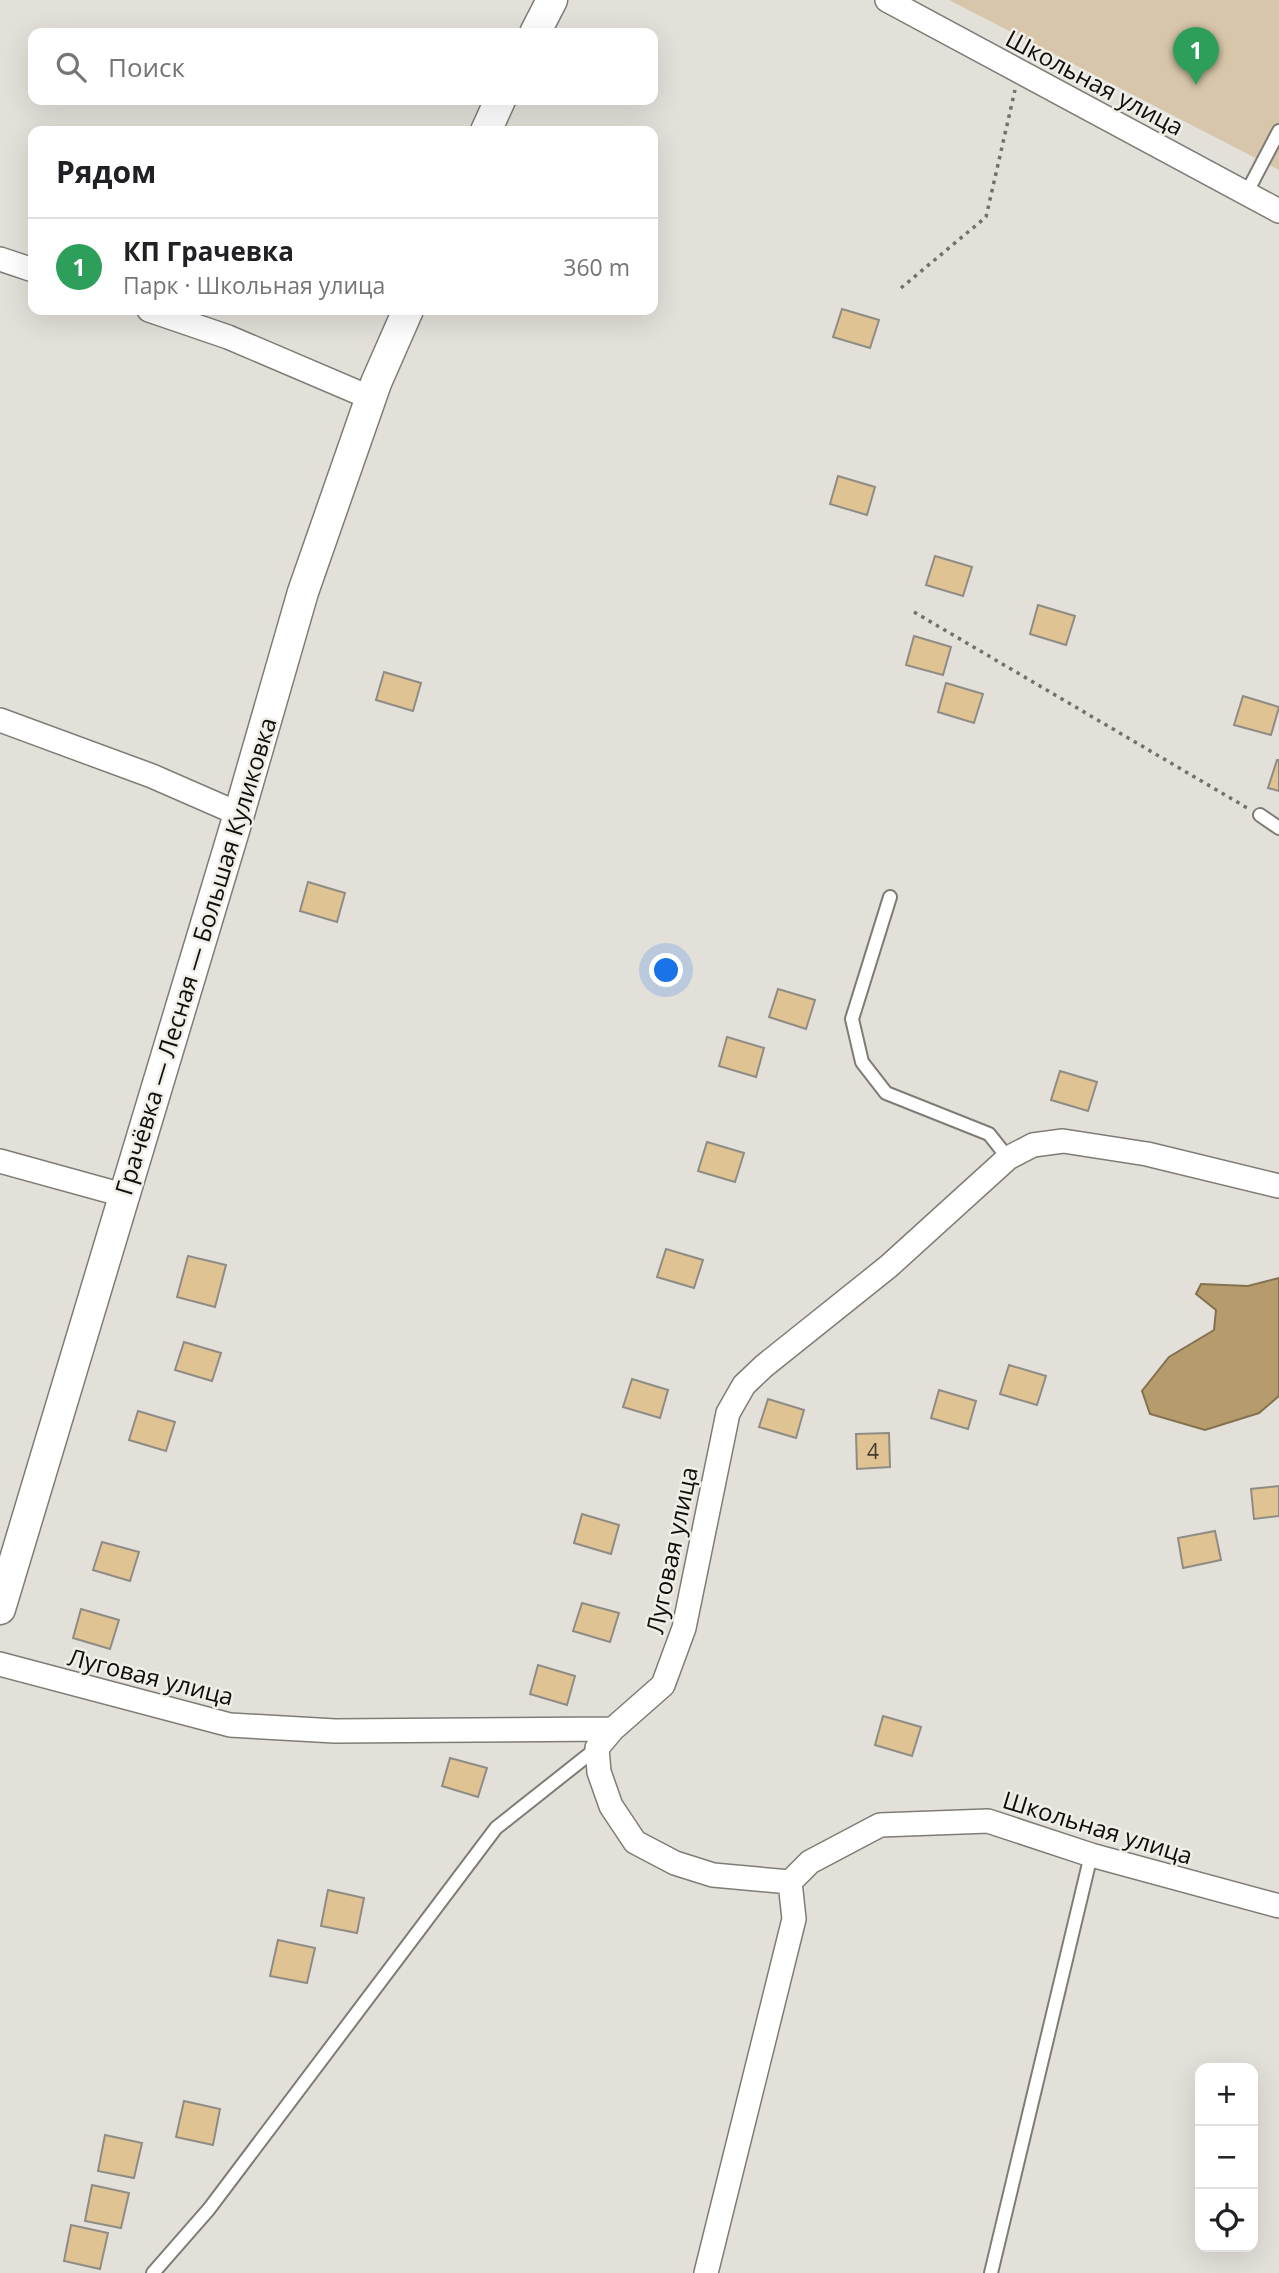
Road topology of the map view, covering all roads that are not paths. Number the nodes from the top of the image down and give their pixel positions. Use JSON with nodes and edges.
{"nodes":[{"id":1,"x":552,"y":0,"type":"edge"},
{"id":2,"x":887,"y":0,"type":"edge"},
{"id":3,"x":538,"y":28,"type":"edge"},
{"id":4,"x":498,"y":105,"type":"edge"},
{"id":5,"x":488,"y":126,"type":"edge"},
{"id":6,"x":1279,"y":131,"type":"edge"},
{"id":7,"x":1246,"y":194,"type":"junction"},
{"id":8,"x":1279,"y":211,"type":"edge"},
{"id":9,"x":0,"y":258,"type":"edge"},
{"id":10,"x":28,"y":268,"type":"edge"},
{"id":11,"x":164,"y":315,"type":"edge"},
{"id":12,"x":406,"y":315,"type":"edge"},
{"id":13,"x":371,"y":398,"type":"junction"},
{"id":14,"x":0,"y":720,"type":"edge"},
{"id":15,"x":239,"y":814,"type":"junction"},
{"id":16,"x":1260,"y":815,"type":"road end"},
{"id":17,"x":1279,"y":828,"type":"edge"},
{"id":18,"x":890,"y":897,"type":"dead end"},
{"id":19,"x":1008,"y":1158,"type":"junction"},
{"id":20,"x":0,"y":1161,"type":"edge"},
{"id":21,"x":1279,"y":1186,"type":"edge"},
{"id":22,"x":123,"y":1195,"type":"junction"},
{"id":23,"x":0,"y":1609,"type":"edge"},
{"id":24,"x":0,"y":1664,"type":"edge"},
{"id":25,"x":613,"y":1729,"type":"junction"},
{"id":26,"x":597,"y":1748,"type":"junction"},
{"id":27,"x":1091,"y":1855,"type":"junction"},
{"id":28,"x":790,"y":1882,"type":"junction"},
{"id":29,"x":1279,"y":1906,"type":"edge"},
{"id":30,"x":153,"y":2273,"type":"edge"},
{"id":31,"x":706,"y":2273,"type":"edge"},
{"id":32,"x":991,"y":2273,"type":"edge"}],
"edges":[{"from":1,"to":3,"type":"street"},
{"from":2,"to":7,"type":"street","name":"Школьная улица"},
{"from":4,"to":5,"type":"street"},
{"from":6,"to":7,"type":"lane"},
{"from":7,"to":8,"type":"street","name":"Школьная улица"},
{"from":9,"to":10,"type":"street"},
{"from":11,"to":13,"type":"street"},
{"from":12,"to":13,"type":"street","name":"Грачёвка — Лесная — Большая Куликовка"},
{"from":13,"to":15,"type":"street","name":"Грачёвка — Лесная — Большая Куликовка"},
{"from":14,"to":15,"type":"street"},
{"from":15,"to":22,"type":"street","name":"Грачёвка — Лесная — Большая Куликовка"},
{"from":16,"to":17,"type":"lane"},
{"from":18,"to":19,"type":"lane"},
{"from":19,"to":21,"type":"street"},
{"from":19,"to":25,"type":"street","name":"Луговая улица"},
{"from":20,"to":22,"type":"street"},
{"from":22,"to":23,"type":"street","name":"Грачёвка — Лесная — Большая Куликовка"},
{"from":24,"to":25,"type":"street","name":"Луговая улица"},
{"from":25,"to":26,"type":"street"},
{"from":26,"to":28,"type":"street"},
{"from":26,"to":30,"type":"lane"},
{"from":27,"to":28,"type":"street","name":"Школьная улица"},
{"from":27,"to":29,"type":"street","name":"Школьная улица"},
{"from":27,"to":32,"type":"lane"},
{"from":28,"to":31,"type":"street"}]}
